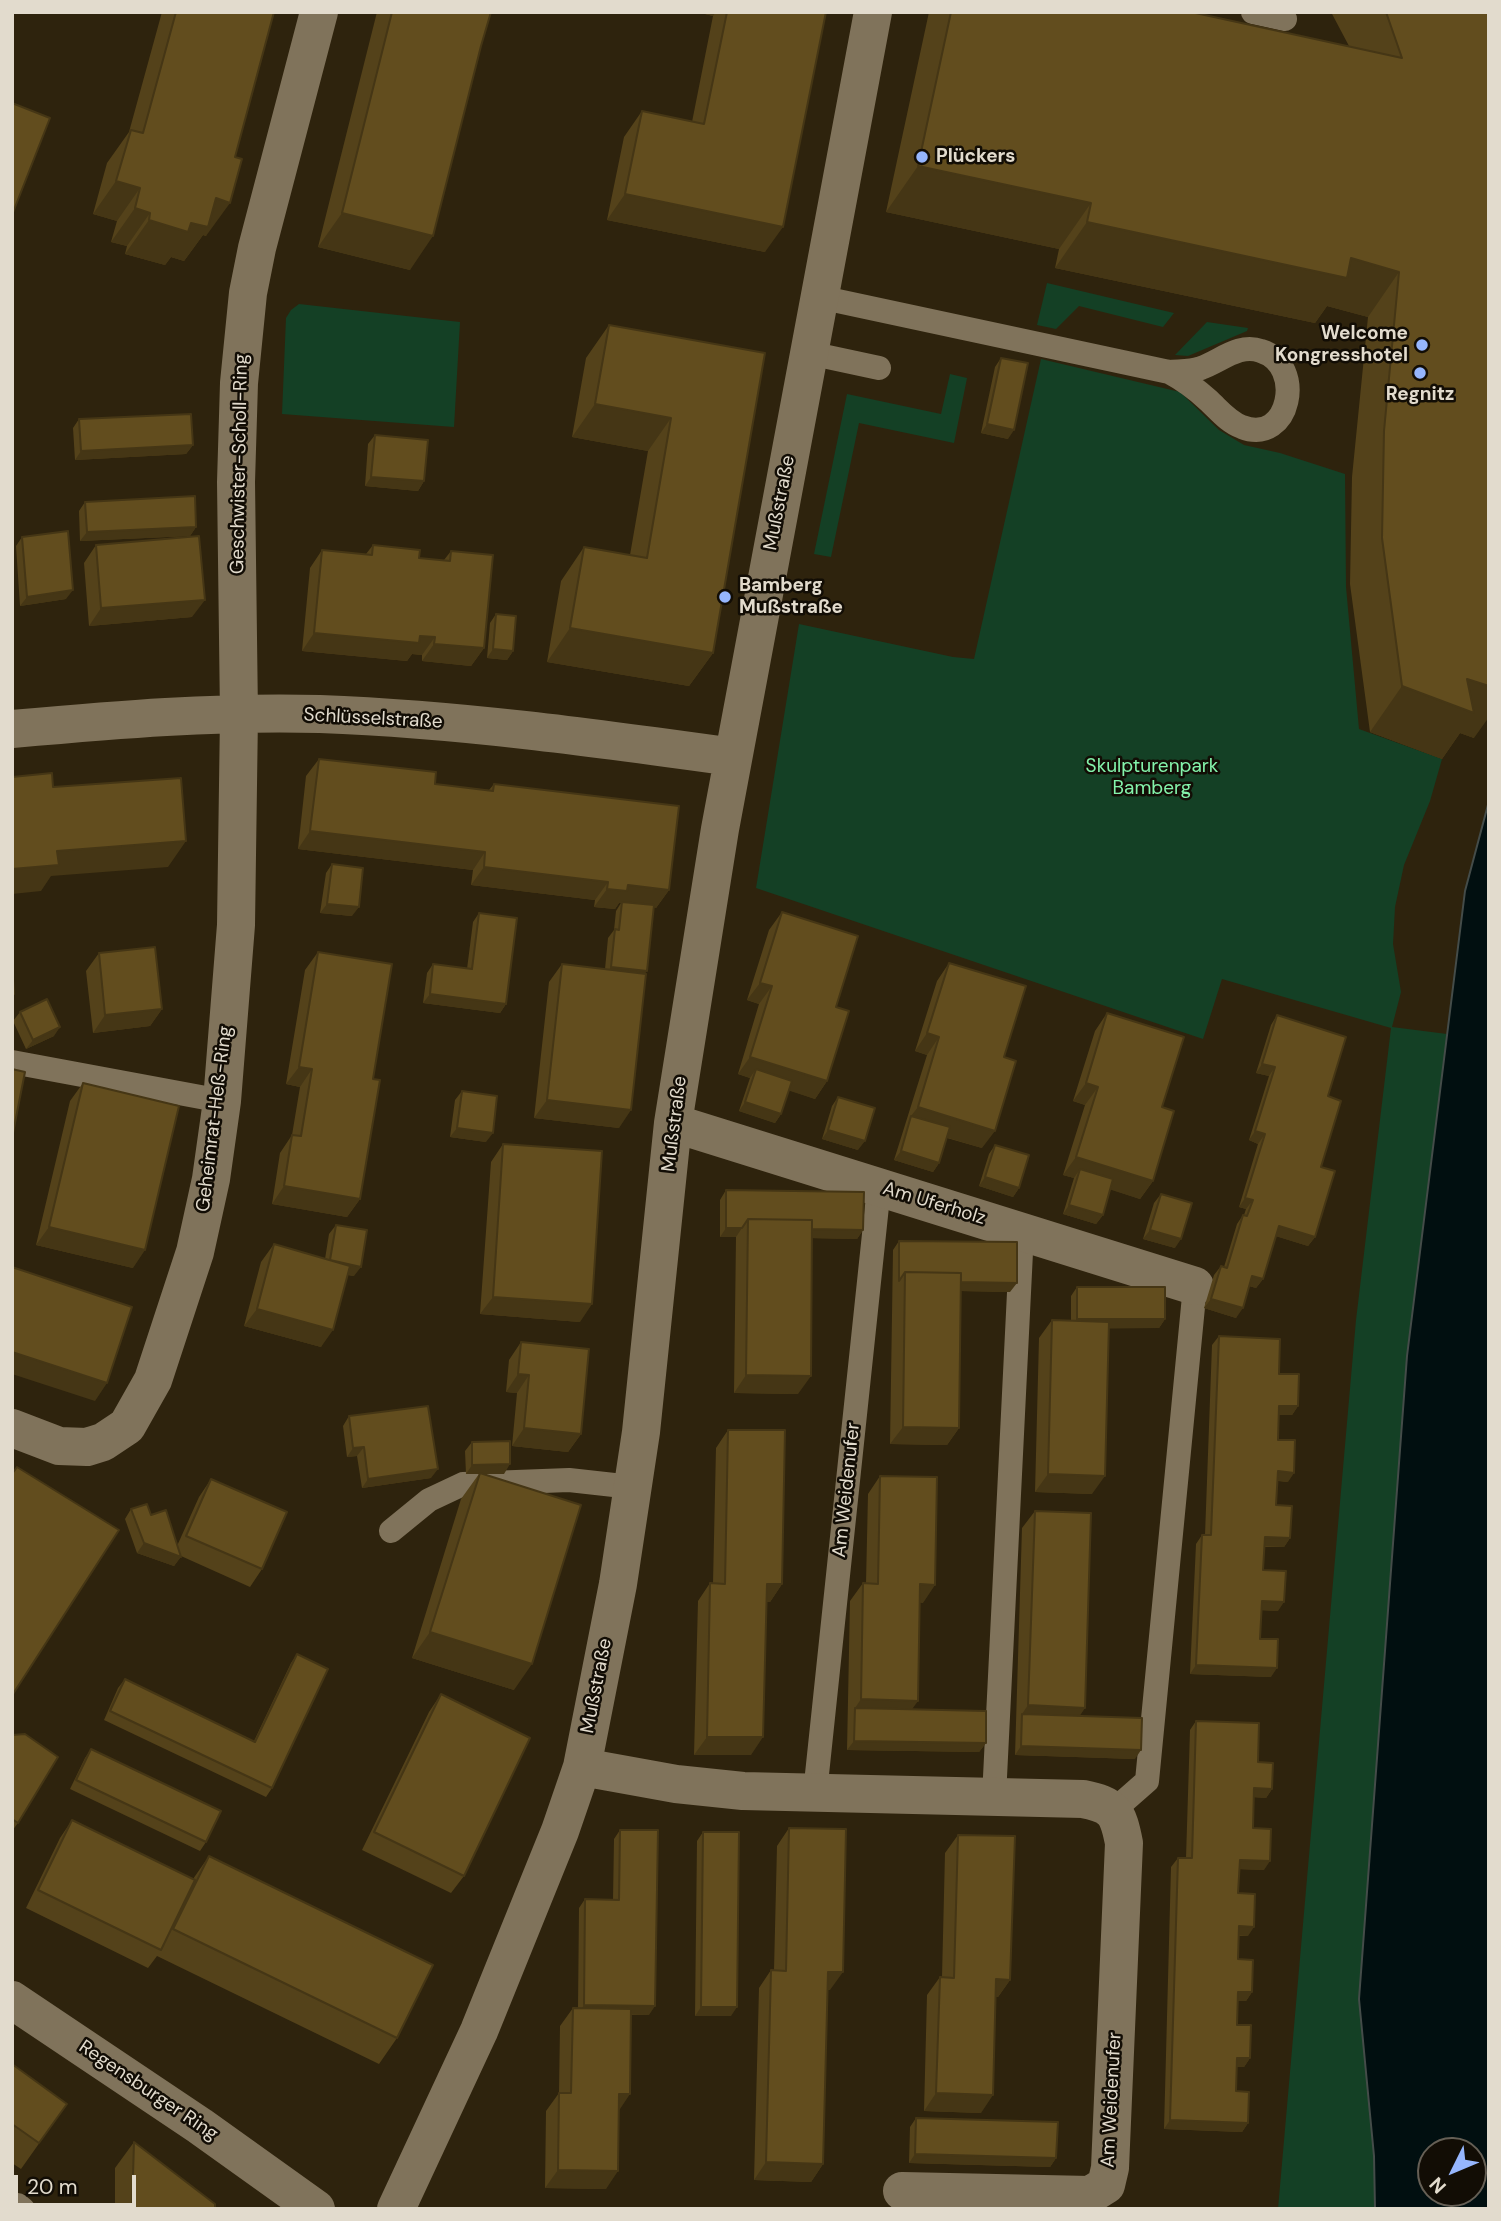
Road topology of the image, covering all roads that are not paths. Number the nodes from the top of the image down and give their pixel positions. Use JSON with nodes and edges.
{"nodes":[{"id":1,"x":319,"y":12,"type":"edge"},
{"id":2,"x":873,"y":12,"type":"edge"},
{"id":3,"x":1253,"y":12,"type":"edge"},
{"id":4,"x":1285,"y":19,"type":"dead end"},
{"id":5,"x":819,"y":297,"type":"junction"},
{"id":6,"x":808,"y":353,"type":"junction"},
{"id":7,"x":879,"y":368,"type":"dead end"},
{"id":8,"x":1169,"y":372,"type":"junction"},
{"id":9,"x":239,"y":715,"type":"junction"},
{"id":10,"x":12,"y":729,"type":"edge"},
{"id":11,"x":733,"y":757,"type":"junction"},
{"id":12,"x":12,"y":1062,"type":"edge"},
{"id":13,"x":222,"y":1101,"type":"junction"},
{"id":14,"x":673,"y":1123,"type":"junction"},
{"id":15,"x":878,"y":1187,"type":"junction"},
{"id":16,"x":1022,"y":1232,"type":"junction"},
{"id":17,"x":1195,"y":1286,"type":"joint"},
{"id":18,"x":12,"y":1428,"type":"edge"},
{"id":19,"x":632,"y":1488,"type":"junction"},
{"id":20,"x":391,"y":1531,"type":"dead end"},
{"id":21,"x":582,"y":1767,"type":"junction"},
{"id":22,"x":815,"y":1793,"type":"junction"},
{"id":23,"x":994,"y":1797,"type":"junction"},
{"id":24,"x":1114,"y":1810,"type":"junction"},
{"id":25,"x":12,"y":2000,"type":"edge"},
{"id":26,"x":902,"y":2191,"type":"dead end"},
{"id":27,"x":316,"y":2209,"type":"edge"},
{"id":28,"x":396,"y":2209,"type":"edge"}],
"edges":[{"from":1,"to":9,"type":"street","name":"Geschwister-Scholl-Ring"},
{"from":2,"to":5,"type":"street","name":"Mußstraße"},
{"from":3,"to":4,"type":"lane"},
{"from":5,"to":6,"type":"street","name":"Mußstraße"},
{"from":5,"to":8,"type":"lane"},
{"from":6,"to":7,"type":"lane"},
{"from":6,"to":11,"type":"street","name":"Mußstraße"},
{"from":8,"to":8,"type":"lane"},
{"from":9,"to":10,"type":"street","name":"Schlüsselstraße"},
{"from":9,"to":11,"type":"street","name":"Schlüsselstraße"},
{"from":9,"to":13,"type":"street","name":"Geheimrat-Heß-Ring"},
{"from":11,"to":14,"type":"street","name":"Mußstraße"},
{"from":12,"to":13,"type":"lane"},
{"from":13,"to":18,"type":"street","name":"Geheimrat-Heß-Ring"},
{"from":14,"to":15,"type":"street","name":"Am Uferholz"},
{"from":14,"to":19,"type":"street","name":"Mußstraße"},
{"from":15,"to":16,"type":"street","name":"Am Uferholz"},
{"from":15,"to":22,"type":"lane","name":"Am Weidenufer"},
{"from":16,"to":17,"type":"street","name":"Am Uferholz"},
{"from":16,"to":23,"type":"lane"},
{"from":17,"to":24,"type":"lane"},
{"from":19,"to":20,"type":"lane"},
{"from":19,"to":21,"type":"street","name":"Mußstraße"},
{"from":21,"to":22,"type":"street"},
{"from":21,"to":28,"type":"street","name":"Mußstraße"},
{"from":22,"to":23,"type":"street"},
{"from":23,"to":24,"type":"street"},
{"from":24,"to":26,"type":"street","name":"Am Weidenufer"},
{"from":25,"to":27,"type":"street","name":"Regensburger Ring"}]}
